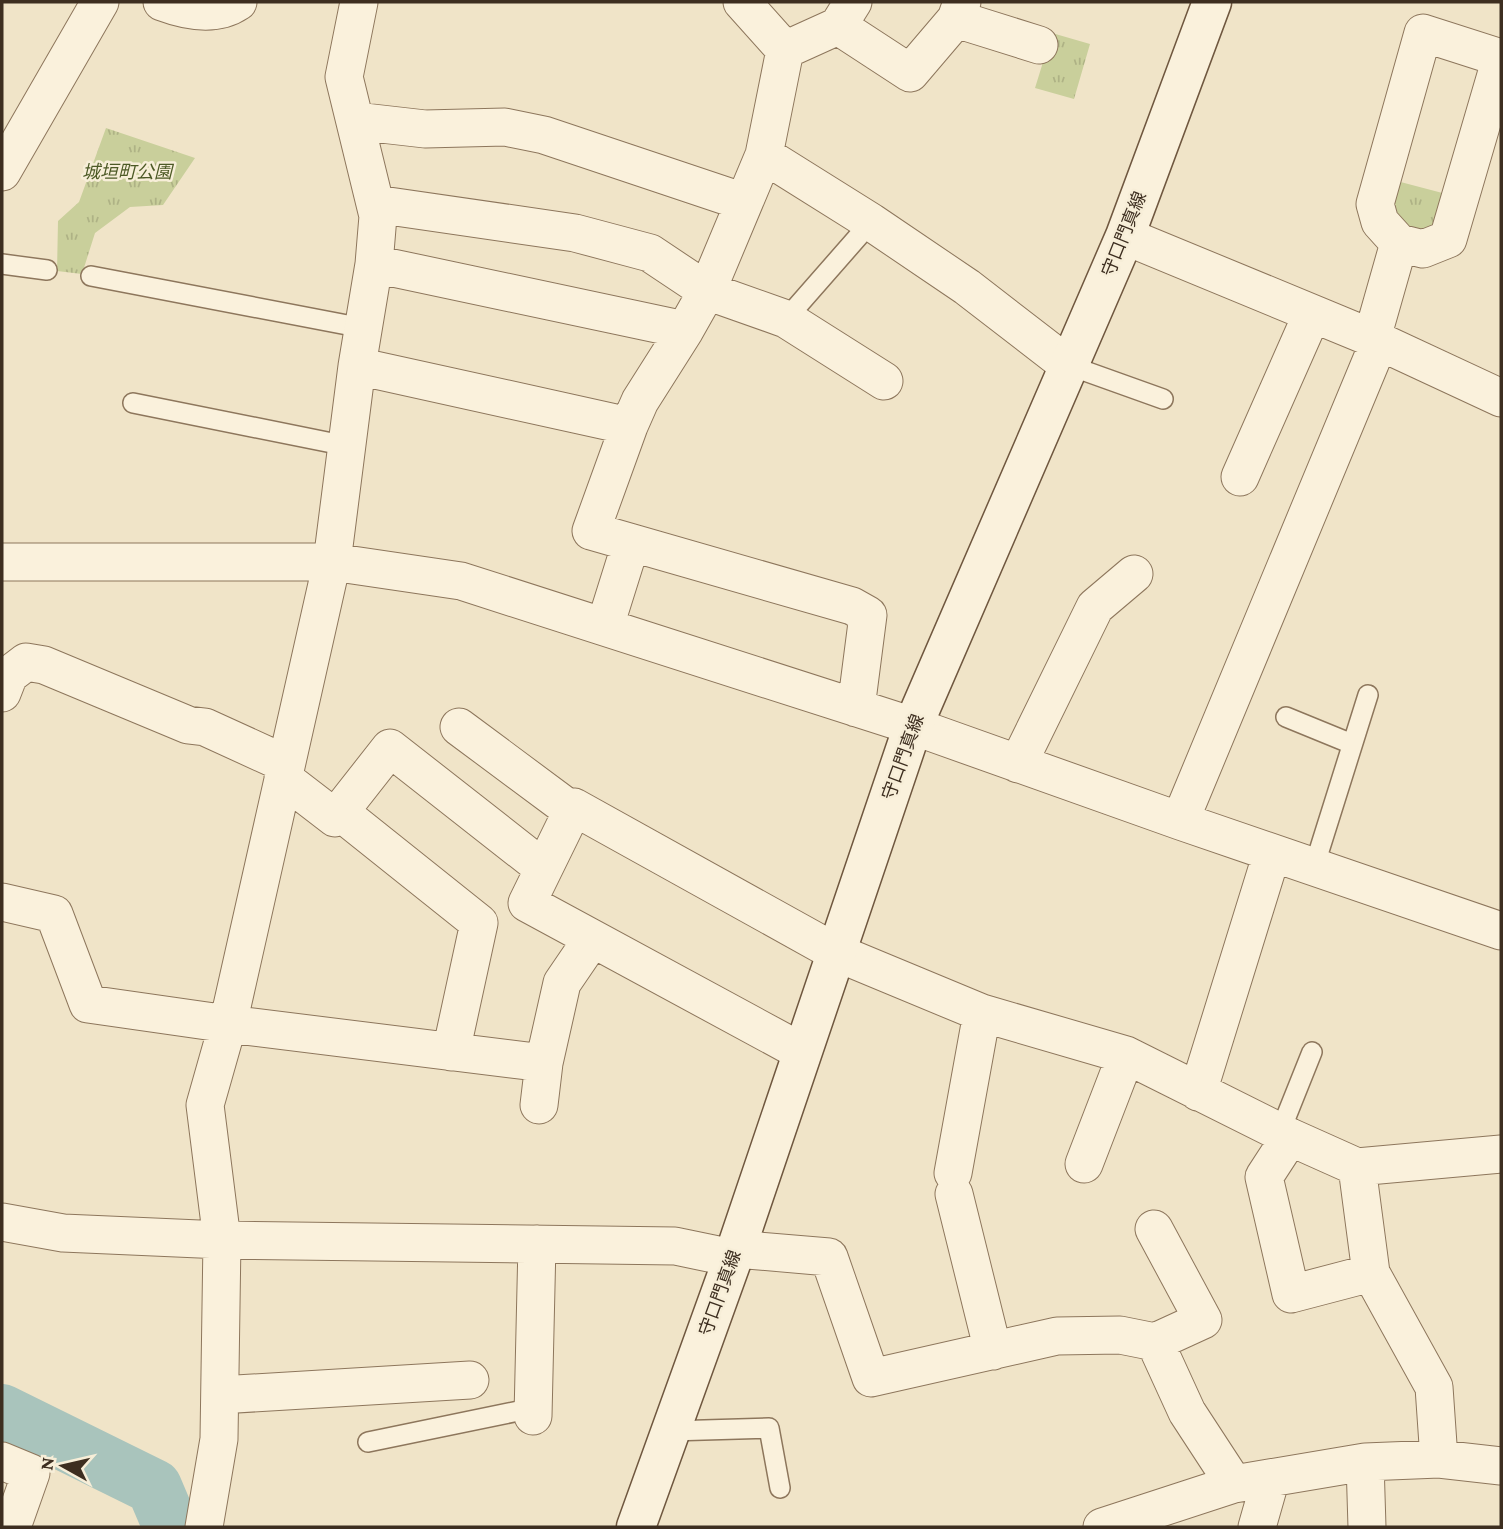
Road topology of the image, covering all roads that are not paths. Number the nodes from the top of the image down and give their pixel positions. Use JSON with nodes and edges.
{"nodes":[{"id":1,"x":100,"y":2,"type":"edge"},
{"id":2,"x":162,"y":2,"type":"edge"},
{"id":3,"x":238,"y":2,"type":"edge"},
{"id":4,"x":359,"y":2,"type":"edge"},
{"id":5,"x":742,"y":2,"type":"edge"},
{"id":6,"x":1212,"y":2,"type":"edge"},
{"id":7,"x":959,"y":10,"type":"edge"},
{"id":8,"x":846,"y":14,"type":"edge"},
{"id":9,"x":1039,"y":45,"type":"dead end"},
{"id":10,"x":785,"y":50,"type":"junction"},
{"id":11,"x":1501,"y":58,"type":"edge"},
{"id":12,"x":355,"y":121,"type":"junction"},
{"id":13,"x":764,"y":155,"type":"junction"},
{"id":14,"x":2,"y":172,"type":"edge"},
{"id":15,"x":744,"y":202,"type":"junction"},
{"id":16,"x":375,"y":204,"type":"junction"},
{"id":17,"x":871,"y":222,"type":"junction"},
{"id":18,"x":1125,"y":236,"type":"junction"},
{"id":19,"x":1399,"y":243,"type":"junction"},
{"id":20,"x":2,"y":264,"type":"edge"},
{"id":21,"x":374,"y":264,"type":"junction"},
{"id":22,"x":47,"y":270,"type":"dead end"},
{"id":23,"x":91,"y":276,"type":"dead end"},
{"id":24,"x":707,"y":291,"type":"junction"},
{"id":25,"x":1312,"y":314,"type":"junction"},
{"id":26,"x":786,"y":319,"type":"junction"},
{"id":27,"x":363,"y":328,"type":"junction"},
{"id":28,"x":685,"y":330,"type":"junction"},
{"id":29,"x":1375,"y":340,"type":"junction"},
{"id":30,"x":1068,"y":365,"type":"junction"},
{"id":31,"x":356,"y":366,"type":"junction"},
{"id":32,"x":884,"y":381,"type":"dead end"},
{"id":33,"x":1501,"y":398,"type":"edge"},
{"id":34,"x":1163,"y":399,"type":"dead end"},
{"id":35,"x":133,"y":403,"type":"dead end"},
{"id":36,"x":629,"y":426,"type":"junction"},
{"id":37,"x":347,"y":446,"type":"junction"},
{"id":38,"x":1240,"y":477,"type":"dead end"},
{"id":39,"x":631,"y":543,"type":"junction"},
{"id":40,"x":2,"y":562,"type":"edge"},
{"id":41,"x":332,"y":562,"type":"junction"},
{"id":42,"x":1135,"y":574,"type":"dead end"},
{"id":43,"x":605,"y":626,"type":"junction"},
{"id":44,"x":2,"y":693,"type":"edge"},
{"id":45,"x":1368,"y":695,"type":"dead end"},
{"id":46,"x":856,"y":708,"type":"junction"},
{"id":47,"x":1286,"y":717,"type":"dead end"},
{"id":48,"x":912,"y":726,"type":"junction"},
{"id":49,"x":459,"y":727,"type":"dead end"},
{"id":50,"x":1352,"y":744,"type":"junction"},
{"id":51,"x":1018,"y":764,"type":"junction"},
{"id":52,"x":284,"y":771,"type":"junction"},
{"id":53,"x":572,"y":811,"type":"junction"},
{"id":54,"x":340,"y":812,"type":"junction"},
{"id":55,"x":1181,"y":821,"type":"junction"},
{"id":56,"x":1272,"y":853,"type":"junction"},
{"id":57,"x":1314,"y":867,"type":"junction"},
{"id":58,"x":543,"y":868,"type":"junction"},
{"id":59,"x":2,"y":902,"type":"edge"},
{"id":60,"x":1501,"y":931,"type":"edge"},
{"id":61,"x":592,"y":939,"type":"junction"},
{"id":62,"x":835,"y":952,"type":"junction"},
{"id":63,"x":982,"y":1013,"type":"junction"},
{"id":64,"x":228,"y":1024,"type":"junction"},
{"id":65,"x":451,"y":1052,"type":"junction"},
{"id":66,"x":802,"y":1052,"type":"junction"},
{"id":67,"x":1312,"y":1052,"type":"dead end"},
{"id":68,"x":1126,"y":1055,"type":"junction"},
{"id":69,"x":544,"y":1063,"type":"junction"},
{"id":70,"x":1198,"y":1091,"type":"junction"},
{"id":71,"x":539,"y":1105,"type":"dead end"},
{"id":72,"x":1285,"y":1134,"type":"junction"},
{"id":73,"x":1501,"y":1154,"type":"edge"},
{"id":74,"x":1084,"y":1164,"type":"dead end"},
{"id":75,"x":1357,"y":1167,"type":"junction"},
{"id":76,"x":2,"y":1222,"type":"edge"},
{"id":77,"x":1154,"y":1229,"type":"dead end"},
{"id":78,"x":222,"y":1240,"type":"junction"},
{"id":79,"x":537,"y":1244,"type":"junction"},
{"id":80,"x":734,"y":1254,"type":"junction"},
{"id":81,"x":1371,"y":1273,"type":"junction"},
{"id":82,"x":1154,"y":1342,"type":"junction"},
{"id":83,"x":993,"y":1351,"type":"junction"},
{"id":84,"x":470,"y":1381,"type":"dead end"},
{"id":85,"x":220,"y":1395,"type":"junction"},
{"id":86,"x":533,"y":1412,"type":"joint"},
{"id":87,"x":670,"y":1431,"type":"junction"},
{"id":88,"x":368,"y":1442,"type":"dead end"},
{"id":89,"x":1439,"y":1459,"type":"junction"},
{"id":90,"x":2,"y":1461,"type":"edge"},
{"id":91,"x":1365,"y":1462,"type":"junction"},
{"id":92,"x":1501,"y":1466,"type":"edge"},
{"id":93,"x":1271,"y":1478,"type":"junction"},
{"id":94,"x":1234,"y":1484,"type":"junction"},
{"id":95,"x":780,"y":1488,"type":"dead end"},
{"id":96,"x":12,"y":1527,"type":"edge"},
{"id":97,"x":204,"y":1527,"type":"edge"},
{"id":98,"x":636,"y":1527,"type":"edge"},
{"id":99,"x":1102,"y":1527,"type":"edge"},
{"id":100,"x":1257,"y":1527,"type":"edge"},
{"id":101,"x":1367,"y":1527,"type":"edge"}],
"edges":[{"from":1,"to":14,"type":"street"},
{"from":2,"to":3,"type":"street"},
{"from":4,"to":12,"type":"street"},
{"from":5,"to":10,"type":"street"},
{"from":6,"to":18,"type":"main road","name":"守口門真線"},
{"from":7,"to":8,"type":"street"},
{"from":7,"to":9,"type":"street"},
{"from":8,"to":10,"type":"street"},
{"from":10,"to":13,"type":"street"},
{"from":11,"to":19,"type":"street"},
{"from":11,"to":19,"type":"street"},
{"from":12,"to":15,"type":"street"},
{"from":12,"to":16,"type":"street"},
{"from":13,"to":15,"type":"street"},
{"from":13,"to":17,"type":"street"},
{"from":15,"to":24,"type":"street"},
{"from":16,"to":21,"type":"street"},
{"from":16,"to":24,"type":"street"},
{"from":17,"to":26,"type":"lane"},
{"from":17,"to":30,"type":"street"},
{"from":18,"to":25,"type":"street"},
{"from":18,"to":30,"type":"main road","name":"守口門真線"},
{"from":19,"to":29,"type":"street"},
{"from":20,"to":22,"type":"lane"},
{"from":21,"to":27,"type":"street"},
{"from":21,"to":28,"type":"street"},
{"from":23,"to":27,"type":"lane"},
{"from":24,"to":26,"type":"street"},
{"from":24,"to":28,"type":"street"},
{"from":25,"to":29,"type":"street"},
{"from":25,"to":38,"type":"street"},
{"from":26,"to":32,"type":"street"},
{"from":27,"to":31,"type":"street"},
{"from":28,"to":36,"type":"street"},
{"from":29,"to":33,"type":"street"},
{"from":29,"to":55,"type":"street"},
{"from":30,"to":34,"type":"lane"},
{"from":30,"to":48,"type":"main road","name":"守口門真線"},
{"from":31,"to":36,"type":"street"},
{"from":31,"to":37,"type":"street"},
{"from":35,"to":37,"type":"lane"},
{"from":36,"to":39,"type":"street"},
{"from":37,"to":41,"type":"street"},
{"from":39,"to":43,"type":"street"},
{"from":39,"to":46,"type":"street"},
{"from":40,"to":41,"type":"street"},
{"from":41,"to":43,"type":"street"},
{"from":41,"to":52,"type":"street"},
{"from":42,"to":51,"type":"street"},
{"from":43,"to":46,"type":"street"},
{"from":44,"to":52,"type":"street"},
{"from":45,"to":50,"type":"lane"},
{"from":46,"to":48,"type":"street"},
{"from":47,"to":50,"type":"lane"},
{"from":48,"to":51,"type":"street"},
{"from":48,"to":62,"type":"main road","name":"守口門真線"},
{"from":49,"to":53,"type":"street"},
{"from":50,"to":57,"type":"lane"},
{"from":51,"to":55,"type":"street"},
{"from":52,"to":54,"type":"street"},
{"from":52,"to":64,"type":"street"},
{"from":53,"to":58,"type":"street"},
{"from":53,"to":62,"type":"street"},
{"from":54,"to":58,"type":"street"},
{"from":54,"to":65,"type":"street"},
{"from":55,"to":56,"type":"street"},
{"from":56,"to":57,"type":"street"},
{"from":56,"to":70,"type":"street"},
{"from":57,"to":60,"type":"street"},
{"from":58,"to":61,"type":"street"},
{"from":59,"to":64,"type":"street"},
{"from":61,"to":66,"type":"street"},
{"from":61,"to":69,"type":"street"},
{"from":62,"to":63,"type":"street"},
{"from":62,"to":66,"type":"main road","name":"守口門真線"},
{"from":63,"to":68,"type":"street"},
{"from":63,"to":83,"type":"street"},
{"from":64,"to":65,"type":"street"},
{"from":64,"to":78,"type":"street"},
{"from":65,"to":69,"type":"street"},
{"from":66,"to":80,"type":"main road","name":"守口門真線"},
{"from":67,"to":72,"type":"lane"},
{"from":68,"to":70,"type":"street"},
{"from":68,"to":74,"type":"street"},
{"from":69,"to":71,"type":"street"},
{"from":70,"to":72,"type":"street"},
{"from":72,"to":75,"type":"street"},
{"from":72,"to":81,"type":"street"},
{"from":73,"to":75,"type":"street"},
{"from":75,"to":81,"type":"street"},
{"from":76,"to":78,"type":"street"},
{"from":77,"to":82,"type":"street"},
{"from":78,"to":79,"type":"street"},
{"from":78,"to":85,"type":"street"},
{"from":79,"to":80,"type":"street"},
{"from":79,"to":86,"type":"street"},
{"from":80,"to":83,"type":"street"},
{"from":80,"to":87,"type":"main road","name":"守口門真線"},
{"from":81,"to":89,"type":"street"},
{"from":82,"to":83,"type":"street"},
{"from":82,"to":94,"type":"street"},
{"from":84,"to":85,"type":"street"},
{"from":85,"to":97,"type":"street"},
{"from":86,"to":88,"type":"lane"},
{"from":87,"to":95,"type":"lane"},
{"from":87,"to":98,"type":"main road","name":"守口門真線"},
{"from":89,"to":91,"type":"street"},
{"from":89,"to":92,"type":"street"},
{"from":90,"to":96,"type":"street"},
{"from":91,"to":93,"type":"street"},
{"from":91,"to":101,"type":"street"},
{"from":93,"to":94,"type":"street"},
{"from":93,"to":100,"type":"street"},
{"from":94,"to":99,"type":"street"}]}
